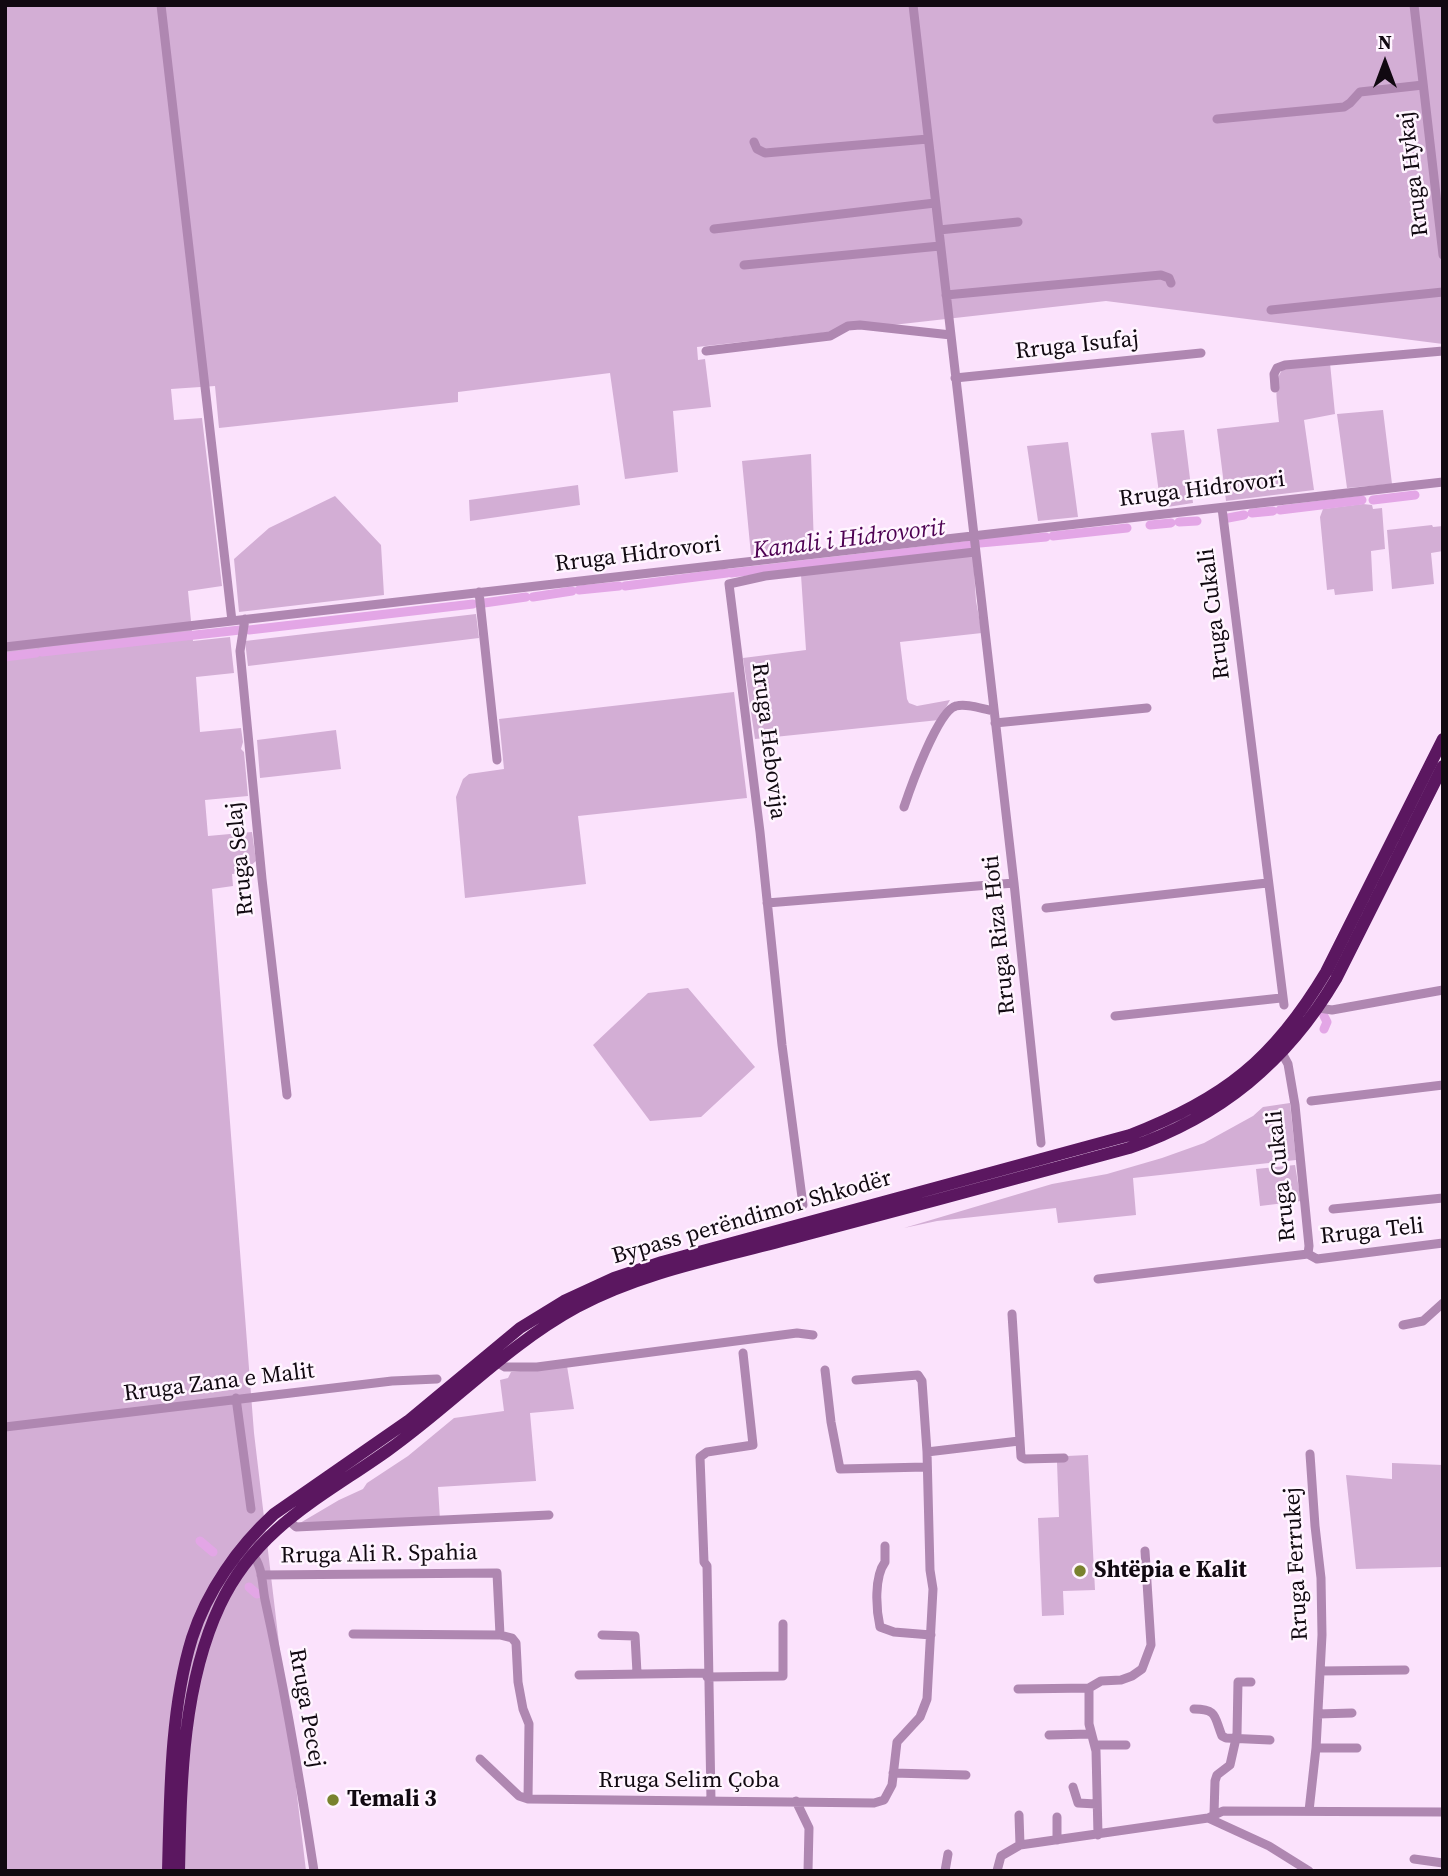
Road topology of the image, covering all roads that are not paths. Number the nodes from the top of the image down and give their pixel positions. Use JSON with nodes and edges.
{"nodes":[{"id":1,"x":161,"y":5,"type":"edge"},
{"id":2,"x":913,"y":5,"type":"edge"},
{"id":3,"x":1414,"y":5,"type":"edge"},
{"id":4,"x":1423,"y":85,"type":"junction"},
{"id":5,"x":1217,"y":119,"type":"dead end"},
{"id":6,"x":928,"y":139,"type":"junction"},
{"id":7,"x":754,"y":142,"type":"dead end"},
{"id":8,"x":935,"y":203,"type":"junction"},
{"id":9,"x":1018,"y":222,"type":"dead end"},
{"id":10,"x":714,"y":229,"type":"dead end"},
{"id":11,"x":939,"y":230,"type":"junction"},
{"id":12,"x":940,"y":246,"type":"junction"},
{"id":13,"x":1443,"y":255,"type":"edge"},
{"id":14,"x":744,"y":265,"type":"dead end"},
{"id":15,"x":1171,"y":284,"type":"dead end"},
{"id":16,"x":1443,"y":292,"type":"edge"},
{"id":17,"x":946,"y":295,"type":"junction"},
{"id":18,"x":1271,"y":310,"type":"dead end"},
{"id":19,"x":951,"y":335,"type":"junction"},
{"id":20,"x":706,"y":351,"type":"dead end"},
{"id":21,"x":1443,"y":351,"type":"edge"},
{"id":22,"x":1201,"y":353,"type":"dead end"},
{"id":23,"x":956,"y":378,"type":"junction"},
{"id":24,"x":1275,"y":388,"type":"dead end"},
{"id":25,"x":1443,"y":482,"type":"edge"},
{"id":26,"x":1222,"y":508,"type":"junction"},
{"id":27,"x":974,"y":536,"type":"junction"},
{"id":28,"x":975,"y":552,"type":"junction"},
{"id":29,"x":479,"y":592,"type":"junction"},
{"id":30,"x":245,"y":619,"type":"junction"},
{"id":31,"x":232,"y":621,"type":"junction"},
{"id":32,"x":5,"y":647,"type":"edge"},
{"id":33,"x":1147,"y":709,"type":"dead end"},
{"id":34,"x":994,"y":711,"type":"junction"},
{"id":35,"x":996,"y":723,"type":"junction"},
{"id":36,"x":1443,"y":739,"type":"edge"},
{"id":37,"x":497,"y":760,"type":"dead end"},
{"id":38,"x":1443,"y":766,"type":"edge"},
{"id":39,"x":904,"y":807,"type":"dead end"},
{"id":40,"x":1014,"y":883,"type":"junction"},
{"id":41,"x":1267,"y":883,"type":"junction"},
{"id":42,"x":768,"y":902,"type":"junction"},
{"id":43,"x":1046,"y":908,"type":"dead end"},
{"id":44,"x":1443,"y":990,"type":"edge"},
{"id":45,"x":1319,"y":1008,"type":"junction"},
{"id":46,"x":1115,"y":1016,"type":"dead end"},
{"id":47,"x":1282,"y":1053,"type":"junction"},
{"id":48,"x":1443,"y":1086,"type":"edge"},
{"id":49,"x":287,"y":1095,"type":"dead end"},
{"id":50,"x":1311,"y":1101,"type":"dead end"},
{"id":51,"x":1041,"y":1143,"type":"dead end"},
{"id":52,"x":1443,"y":1198,"type":"edge"},
{"id":53,"x":803,"y":1205,"type":"dead end"},
{"id":54,"x":1334,"y":1209,"type":"dead end"},
{"id":55,"x":1443,"y":1243,"type":"edge"},
{"id":56,"x":1308,"y":1254,"type":"junction"},
{"id":57,"x":1098,"y":1279,"type":"dead end"},
{"id":58,"x":1443,"y":1303,"type":"edge"},
{"id":59,"x":1012,"y":1314,"type":"dead end"},
{"id":60,"x":1403,"y":1325,"type":"dead end"},
{"id":61,"x":813,"y":1335,"type":"dead end"},
{"id":62,"x":743,"y":1353,"type":"dead end"},
{"id":63,"x":496,"y":1362,"type":"junction"},
{"id":64,"x":825,"y":1370,"type":"dead end"},
{"id":65,"x":437,"y":1380,"type":"dead end"},
{"id":66,"x":856,"y":1380,"type":"dead end"},
{"id":67,"x":236,"y":1398,"type":"junction"},
{"id":68,"x":5,"y":1427,"type":"edge"},
{"id":69,"x":1019,"y":1441,"type":"junction"},
{"id":70,"x":927,"y":1452,"type":"junction"},
{"id":71,"x":1310,"y":1454,"type":"dead end"},
{"id":72,"x":1064,"y":1458,"type":"dead end"},
{"id":73,"x":926,"y":1467,"type":"junction"},
{"id":74,"x":251,"y":1509,"type":"dead end"},
{"id":75,"x":549,"y":1516,"type":"dead end"},
{"id":76,"x":287,"y":1519,"type":"junction"},
{"id":77,"x":885,"y":1546,"type":"dead end"},
{"id":78,"x":1145,"y":1551,"type":"dead end"},
{"id":79,"x":252,"y":1554,"type":"junction"},
{"id":80,"x":261,"y":1575,"type":"junction"},
{"id":81,"x":783,"y":1624,"type":"dead end"},
{"id":82,"x":353,"y":1634,"type":"dead end"},
{"id":83,"x":500,"y":1635,"type":"junction"},
{"id":84,"x":602,"y":1635,"type":"dead end"},
{"id":85,"x":931,"y":1635,"type":"junction"},
{"id":86,"x":1405,"y":1670,"type":"dead end"},
{"id":87,"x":1320,"y":1671,"type":"junction"},
{"id":88,"x":637,"y":1673,"type":"junction"},
{"id":89,"x":579,"y":1675,"type":"dead end"},
{"id":90,"x":707,"y":1675,"type":"junction"},
{"id":91,"x":1251,"y":1682,"type":"dead end"},
{"id":92,"x":1089,"y":1688,"type":"junction"},
{"id":93,"x":1018,"y":1689,"type":"dead end"},
{"id":94,"x":1194,"y":1709,"type":"dead end"},
{"id":95,"x":1352,"y":1713,"type":"dead end"},
{"id":96,"x":1318,"y":1714,"type":"junction"},
{"id":97,"x":1091,"y":1734,"type":"junction"},
{"id":98,"x":1049,"y":1735,"type":"dead end"},
{"id":99,"x":1236,"y":1739,"type":"junction"},
{"id":100,"x":1270,"y":1740,"type":"dead end"},
{"id":101,"x":1096,"y":1745,"type":"junction"},
{"id":102,"x":1126,"y":1745,"type":"dead end"},
{"id":103,"x":1316,"y":1748,"type":"junction"},
{"id":104,"x":1357,"y":1748,"type":"dead end"},
{"id":105,"x":480,"y":1759,"type":"dead end"},
{"id":106,"x":893,"y":1773,"type":"junction"},
{"id":107,"x":966,"y":1775,"type":"dead end"},
{"id":108,"x":1073,"y":1787,"type":"dead end"},
{"id":109,"x":528,"y":1799,"type":"junction"},
{"id":110,"x":711,"y":1801,"type":"junction"},
{"id":111,"x":796,"y":1801,"type":"junction"},
{"id":112,"x":1096,"y":1804,"type":"junction"},
{"id":113,"x":1309,"y":1811,"type":"junction"},
{"id":114,"x":1443,"y":1812,"type":"edge"},
{"id":115,"x":1019,"y":1815,"type":"dead end"},
{"id":116,"x":1211,"y":1816,"type":"junction"},
{"id":117,"x":1057,"y":1817,"type":"dead end"},
{"id":118,"x":1098,"y":1835,"type":"junction"},
{"id":119,"x":1057,"y":1840,"type":"junction"},
{"id":120,"x":1020,"y":1845,"type":"junction"},
{"id":121,"x":948,"y":1854,"type":"dead end"},
{"id":122,"x":1414,"y":1859,"type":"dead end"},
{"id":123,"x":1443,"y":1863,"type":"edge"},
{"id":124,"x":168,"y":1871,"type":"edge"},
{"id":125,"x":179,"y":1871,"type":"edge"},
{"id":126,"x":314,"y":1871,"type":"edge"},
{"id":127,"x":807,"y":1871,"type":"edge"},
{"id":128,"x":945,"y":1871,"type":"edge"},
{"id":129,"x":997,"y":1871,"type":"edge"},
{"id":130,"x":1308,"y":1871,"type":"edge"}],
"edges":[{"from":1,"to":31,"type":"street"},
{"from":2,"to":6,"type":"street"},
{"from":3,"to":4,"type":"street","name":"Rruga Hykaj"},
{"from":4,"to":5,"type":"street"},
{"from":4,"to":13,"type":"street","name":"Rruga Hykaj"},
{"from":6,"to":7,"type":"street"},
{"from":6,"to":8,"type":"street"},
{"from":8,"to":10,"type":"street"},
{"from":8,"to":11,"type":"street"},
{"from":9,"to":11,"type":"street"},
{"from":11,"to":12,"type":"street"},
{"from":12,"to":14,"type":"street"},
{"from":12,"to":17,"type":"street"},
{"from":15,"to":17,"type":"street"},
{"from":16,"to":18,"type":"street"},
{"from":17,"to":19,"type":"street"},
{"from":19,"to":20,"type":"street"},
{"from":19,"to":23,"type":"street"},
{"from":21,"to":24,"type":"street"},
{"from":22,"to":23,"type":"street","name":"Rruga Isufaj"},
{"from":23,"to":27,"type":"street"},
{"from":25,"to":26,"type":"street","name":"Rruga Hidrovori"},
{"from":26,"to":27,"type":"street","name":"Rruga Hidrovori"},
{"from":26,"to":41,"type":"street","name":"Rruga Cukali"},
{"from":27,"to":28,"type":"street","name":"Rruga Riza Hoti"},
{"from":27,"to":29,"type":"street","name":"Rruga Hidrovori"},
{"from":28,"to":34,"type":"street","name":"Rruga Riza Hoti"},
{"from":28,"to":42,"type":"street","name":"Rruga Hebovija"},
{"from":29,"to":30,"type":"street","name":"Rruga Hidrovori"},
{"from":29,"to":37,"type":"street"},
{"from":30,"to":31,"type":"street","name":"Rruga Hidrovori"},
{"from":30,"to":49,"type":"street","name":"Rruga Selaj"},
{"from":31,"to":32,"type":"street","name":"Rruga Hidrovori"},
{"from":33,"to":35,"type":"street"},
{"from":34,"to":35,"type":"street","name":"Rruga Riza Hoti"},
{"from":34,"to":39,"type":"street"},
{"from":35,"to":40,"type":"street","name":"Rruga Riza Hoti"},
{"from":36,"to":124,"type":"highway","name":"Bypass perëndimor Shkodër"},
{"from":38,"to":45,"type":"highway","name":"Bypass perëndimor Shkodër"},
{"from":40,"to":42,"type":"street"},
{"from":40,"to":51,"type":"street","name":"Rruga Riza Hoti"},
{"from":41,"to":43,"type":"street"},
{"from":41,"to":46,"type":"street","name":"Rruga Cukali"},
{"from":42,"to":53,"type":"street","name":"Rruga Hebovija"},
{"from":44,"to":45,"type":"street"},
{"from":45,"to":47,"type":"highway","name":"Bypass perëndimor Shkodër"},
{"from":47,"to":56,"type":"street","name":"Rruga Cukali"},
{"from":47,"to":63,"type":"highway","name":"Bypass perëndimor Shkodër"},
{"from":48,"to":50,"type":"street"},
{"from":52,"to":54,"type":"street"},
{"from":55,"to":56,"type":"street","name":"Rruga Teli"},
{"from":56,"to":57,"type":"street","name":"Rruga Cukali"},
{"from":58,"to":60,"type":"street"},
{"from":59,"to":69,"type":"street"},
{"from":61,"to":63,"type":"street"},
{"from":62,"to":90,"type":"street"},
{"from":63,"to":76,"type":"highway","name":"Bypass perëndimor Shkodër"},
{"from":64,"to":73,"type":"street"},
{"from":65,"to":67,"type":"street","name":"Rruga Zana e Malit"},
{"from":66,"to":70,"type":"street","name":"Rruga Selim Çoba"},
{"from":67,"to":68,"type":"street","name":"Rruga Zana e Malit"},
{"from":67,"to":74,"type":"street"},
{"from":69,"to":70,"type":"street"},
{"from":69,"to":72,"type":"street"},
{"from":70,"to":73,"type":"street","name":"Rruga Selim Çoba"},
{"from":71,"to":87,"type":"street","name":"Rruga Ferrukej"},
{"from":73,"to":85,"type":"street","name":"Rruga Selim Çoba"},
{"from":75,"to":76,"type":"street"},
{"from":76,"to":79,"type":"highway","name":"Bypass perëndimor Shkodër"},
{"from":77,"to":85,"type":"street"},
{"from":78,"to":92,"type":"street"},
{"from":79,"to":80,"type":"street","name":"Rruga Pecej"},
{"from":79,"to":125,"type":"highway","name":"Bypass perëndimor Shkodër"},
{"from":80,"to":83,"type":"street","name":"Rruga Ali R. Spahia"},
{"from":80,"to":126,"type":"street","name":"Rruga Pecej"},
{"from":81,"to":90,"type":"street"},
{"from":82,"to":83,"type":"street"},
{"from":83,"to":109,"type":"street"},
{"from":84,"to":88,"type":"street"},
{"from":85,"to":106,"type":"street","name":"Rruga Selim Çoba"},
{"from":86,"to":87,"type":"street","name":"Rruga Ferrukej"},
{"from":87,"to":96,"type":"street","name":"Rruga Ferrukej"},
{"from":88,"to":89,"type":"street"},
{"from":88,"to":90,"type":"street"},
{"from":90,"to":110,"type":"street"},
{"from":91,"to":99,"type":"street"},
{"from":92,"to":93,"type":"street"},
{"from":92,"to":97,"type":"street"},
{"from":94,"to":99,"type":"street"},
{"from":95,"to":96,"type":"street"},
{"from":96,"to":103,"type":"street","name":"Rruga Ferrukej"},
{"from":97,"to":98,"type":"street"},
{"from":97,"to":101,"type":"street"},
{"from":99,"to":100,"type":"street"},
{"from":99,"to":116,"type":"street"},
{"from":101,"to":102,"type":"street"},
{"from":101,"to":112,"type":"street"},
{"from":103,"to":104,"type":"street"},
{"from":103,"to":113,"type":"street","name":"Rruga Ferrukej"},
{"from":105,"to":109,"type":"street"},
{"from":106,"to":107,"type":"street"},
{"from":106,"to":111,"type":"street","name":"Rruga Selim Çoba"},
{"from":108,"to":112,"type":"street"},
{"from":109,"to":110,"type":"street","name":"Rruga Selim Çoba"},
{"from":110,"to":111,"type":"street","name":"Rruga Selim Çoba"},
{"from":111,"to":127,"type":"street"},
{"from":112,"to":118,"type":"street"},
{"from":113,"to":114,"type":"street"},
{"from":113,"to":116,"type":"street"},
{"from":115,"to":120,"type":"street"},
{"from":116,"to":118,"type":"street"},
{"from":116,"to":130,"type":"street"},
{"from":117,"to":119,"type":"street"},
{"from":118,"to":119,"type":"street"},
{"from":119,"to":120,"type":"street"},
{"from":120,"to":129,"type":"street"},
{"from":121,"to":128,"type":"street"},
{"from":122,"to":123,"type":"street"}]}
